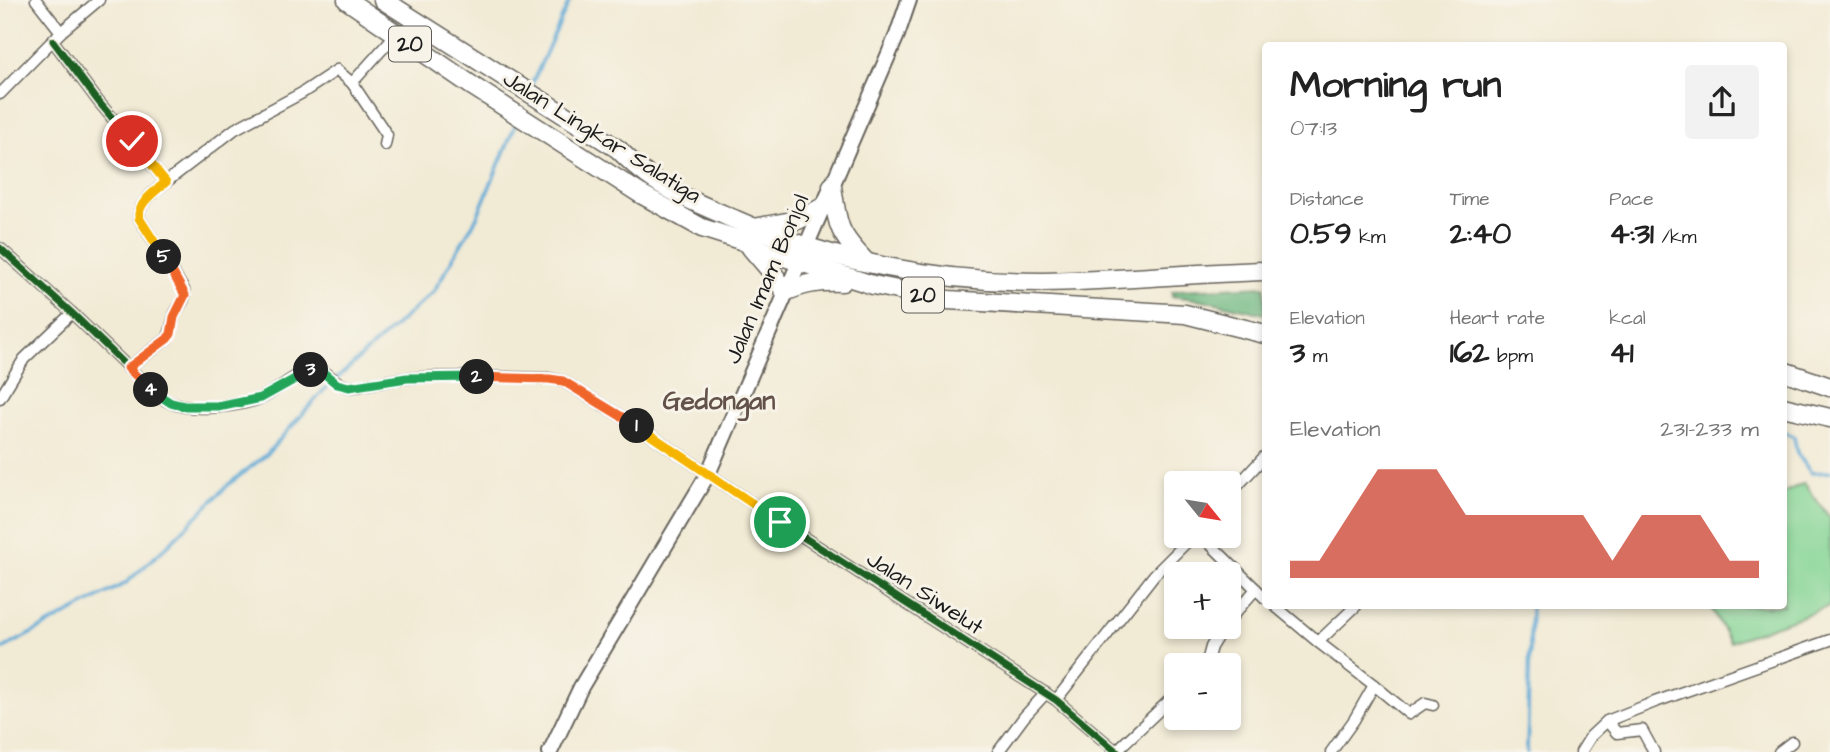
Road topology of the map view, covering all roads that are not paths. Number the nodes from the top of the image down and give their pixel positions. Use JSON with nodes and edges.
{"nodes":[{"id":1,"x":36,"y":0,"type":"edge"},
{"id":2,"x":99,"y":0,"type":"edge"},
{"id":3,"x":347,"y":0,"type":"edge"},
{"id":4,"x":383,"y":0,"type":"edge"},
{"id":5,"x":909,"y":0,"type":"edge"},
{"id":6,"x":61,"y":32,"type":"junction"},
{"id":7,"x":396,"y":34,"type":"junction"},
{"id":8,"x":52,"y":41,"type":"junction"},
{"id":9,"x":352,"y":83,"type":"junction"},
{"id":10,"x":0,"y":94,"type":"edge"},
{"id":11,"x":385,"y":145,"type":"dead end"},
{"id":12,"x":166,"y":182,"type":"junction"},
{"id":13,"x":832,"y":186,"type":"junction"},
{"id":14,"x":823,"y":207,"type":"junction"},
{"id":15,"x":748,"y":234,"type":"junction"},
{"id":16,"x":0,"y":248,"type":"edge"},
{"id":17,"x":802,"y":255,"type":"junction"},
{"id":18,"x":866,"y":262,"type":"junction"},
{"id":19,"x":1262,"y":271,"type":"edge"},
{"id":20,"x":873,"y":285,"type":"junction"},
{"id":21,"x":785,"y":292,"type":"junction"},
{"id":22,"x":72,"y":313,"type":"junction"},
{"id":23,"x":1262,"y":333,"type":"edge"},
{"id":24,"x":128,"y":368,"type":"junction"},
{"id":25,"x":1787,"y":372,"type":"edge"},
{"id":26,"x":1830,"y":387,"type":"edge"},
{"id":27,"x":0,"y":398,"type":"edge"},
{"id":28,"x":1787,"y":408,"type":"edge"},
{"id":29,"x":1830,"y":418,"type":"edge"},
{"id":30,"x":1262,"y":459,"type":"edge"},
{"id":31,"x":708,"y":474,"type":"junction"},
{"id":32,"x":1241,"y":482,"type":"edge"},
{"id":33,"x":1181,"y":548,"type":"edge"},
{"id":34,"x":1214,"y":548,"type":"edge"},
{"id":35,"x":1256,"y":589,"type":"junction"},
{"id":36,"x":1262,"y":594,"type":"edge"},
{"id":37,"x":1241,"y":606,"type":"edge"},
{"id":38,"x":1279,"y":609,"type":"edge"},
{"id":39,"x":1353,"y":609,"type":"edge"},
{"id":40,"x":1830,"y":640,"type":"edge"},
{"id":41,"x":1318,"y":642,"type":"junction"},
{"id":42,"x":1374,"y":685,"type":"junction"},
{"id":43,"x":1046,"y":693,"type":"junction"},
{"id":44,"x":1056,"y":700,"type":"junction"},
{"id":45,"x":1433,"y":705,"type":"dead end"},
{"id":46,"x":1164,"y":706,"type":"edge"},
{"id":47,"x":1607,"y":722,"type":"junction"},
{"id":48,"x":1792,"y":743,"type":"dead end"},
{"id":49,"x":550,"y":752,"type":"edge"},
{"id":50,"x":998,"y":752,"type":"edge"},
{"id":51,"x":1116,"y":752,"type":"edge"},
{"id":52,"x":1331,"y":752,"type":"edge"},
{"id":53,"x":1581,"y":752,"type":"edge"},
{"id":54,"x":1654,"y":752,"type":"edge"},
{"id":55,"x":1779,"y":752,"type":"edge"}],
"edges":[{"from":1,"to":6,"type":"street"},
{"from":2,"to":6,"type":"street"},
{"from":3,"to":7,"type":"highway","name":"Jalan Lingkar Salatiga","number":"20"},
{"from":4,"to":15,"type":"highway","name":"Jalan Lingkar Salatiga","number":"20"},
{"from":5,"to":13,"type":"main road","name":"Jalan Imam Bonjol"},
{"from":6,"to":8,"type":"street"},
{"from":7,"to":9,"type":"street"},
{"from":7,"to":15,"type":"highway","name":"Jalan Lingkar Salatiga","number":"20"},
{"from":8,"to":10,"type":"street"},
{"from":8,"to":12,"type":"street"},
{"from":9,"to":11,"type":"street"},
{"from":9,"to":12,"type":"street"},
{"from":12,"to":24,"type":"street"},
{"from":13,"to":14,"type":"main road","name":"Jalan Imam Bonjol"},
{"from":13,"to":18,"type":"highway"},
{"from":14,"to":15,"type":"highway"},
{"from":14,"to":17,"type":"main road","name":"Jalan Imam Bonjol"},
{"from":15,"to":17,"type":"highway","name":"Jalan Lingkar Salatiga","number":"20"},
{"from":15,"to":21,"type":"highway"},
{"from":16,"to":22,"type":"street"},
{"from":17,"to":18,"type":"highway","name":"Jalan Lingkar Salatiga","number":"20"},
{"from":17,"to":20,"type":"highway","name":"Jalan Lingkar Salatiga","number":"20"},
{"from":17,"to":21,"type":"main road","name":"Jalan Imam Bonjol"},
{"from":18,"to":19,"type":"highway","name":"Jalan Lingkar Salatiga","number":"20"},
{"from":20,"to":21,"type":"highway"},
{"from":20,"to":23,"type":"highway","name":"Jalan Lingkar Salatiga","number":"20"},
{"from":21,"to":31,"type":"main road","name":"Jalan Imam Bonjol"},
{"from":22,"to":24,"type":"street"},
{"from":22,"to":27,"type":"street"},
{"from":24,"to":31,"type":"street","name":"Jalan Siwelut"},
{"from":25,"to":26,"type":"highway"},
{"from":28,"to":29,"type":"highway"},
{"from":30,"to":32,"type":"street"},
{"from":31,"to":43,"type":"street","name":"Jalan Siwelut"},
{"from":31,"to":49,"type":"main road","name":"Jalan Imam Bonjol"},
{"from":33,"to":44,"type":"street"},
{"from":34,"to":35,"type":"street"},
{"from":35,"to":36,"type":"street"},
{"from":35,"to":37,"type":"street"},
{"from":38,"to":41,"type":"street"},
{"from":39,"to":41,"type":"street"},
{"from":40,"to":47,"type":"street"},
{"from":41,"to":42,"type":"street"},
{"from":42,"to":45,"type":"street"},
{"from":42,"to":52,"type":"street"},
{"from":43,"to":44,"type":"street","name":"Jalan Siwelut"},
{"from":43,"to":50,"type":"street"},
{"from":44,"to":51,"type":"street","name":"Jalan Siwelut"},
{"from":46,"to":51,"type":"street"},
{"from":47,"to":53,"type":"street"},
{"from":47,"to":54,"type":"street"},
{"from":48,"to":55,"type":"street"}]}
